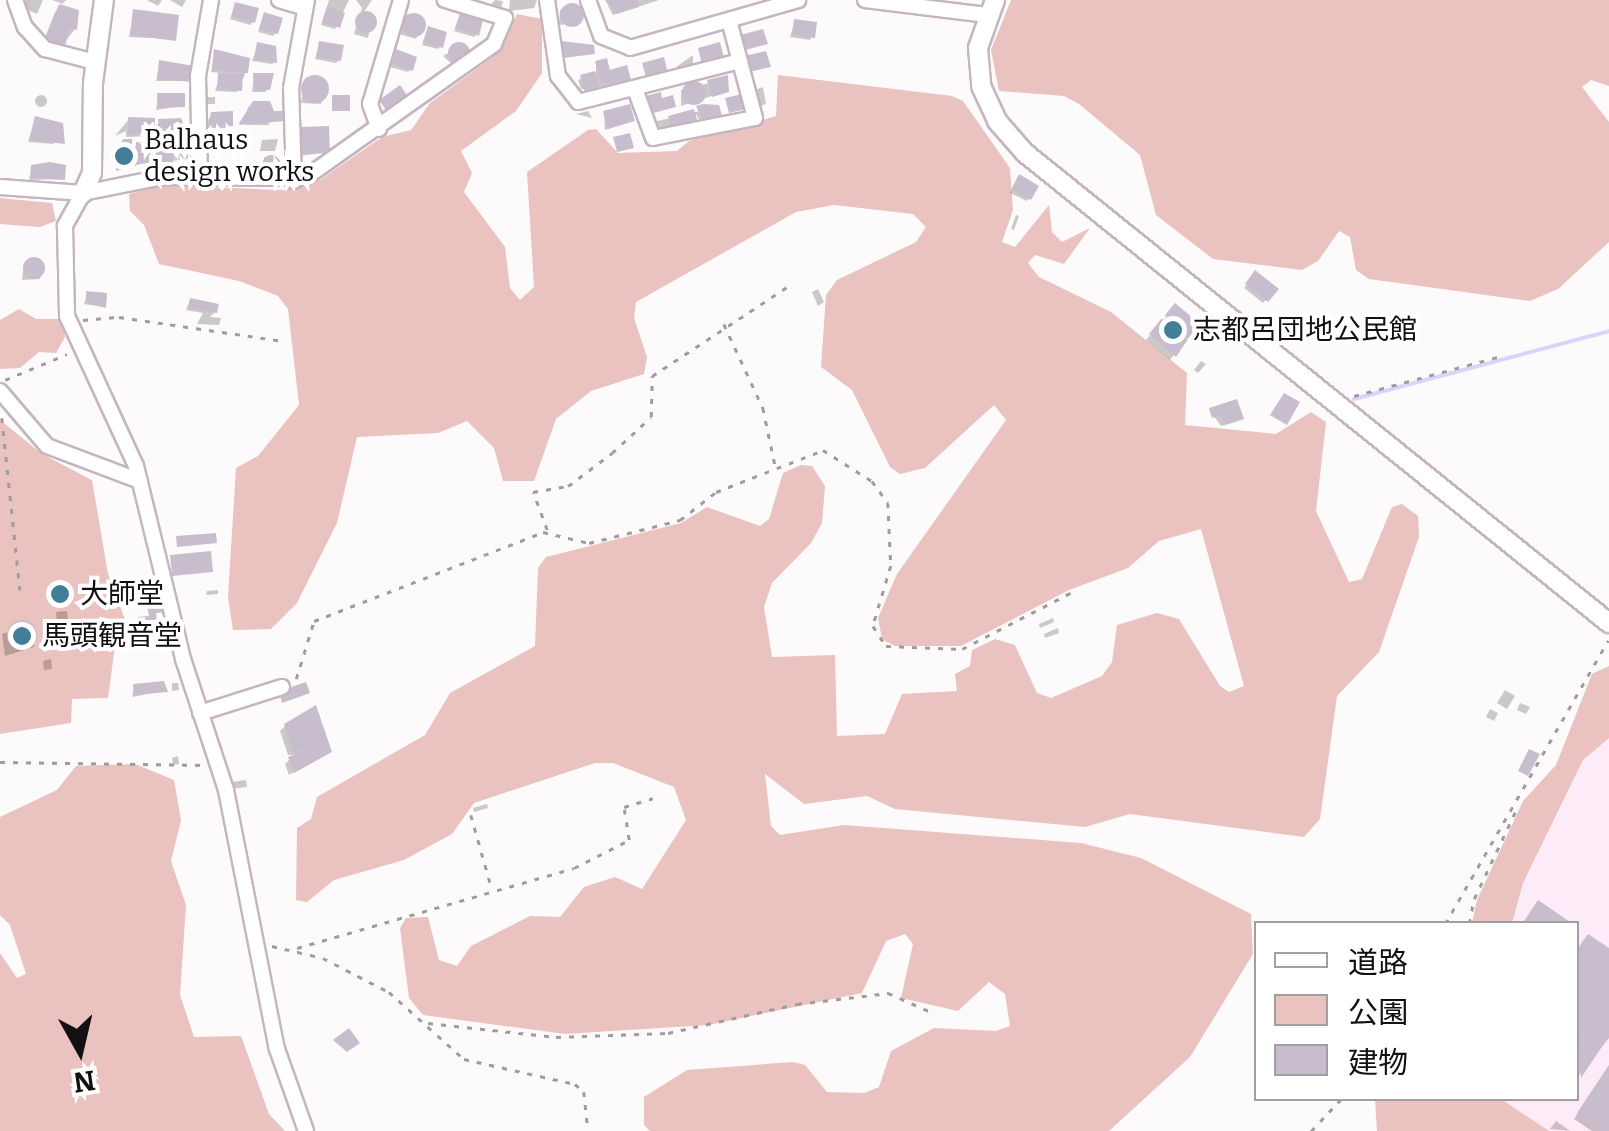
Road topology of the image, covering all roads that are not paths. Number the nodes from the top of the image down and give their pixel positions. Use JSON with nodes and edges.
{"nodes":[{"id":1,"x":15,"y":0,"type":"edge"},
{"id":2,"x":104,"y":0,"type":"edge"},
{"id":3,"x":211,"y":0,"type":"edge"},
{"id":4,"x":279,"y":0,"type":"edge"},
{"id":5,"x":401,"y":0,"type":"edge"},
{"id":6,"x":445,"y":0,"type":"edge"},
{"id":7,"x":547,"y":0,"type":"edge"},
{"id":8,"x":588,"y":0,"type":"edge"},
{"id":9,"x":798,"y":0,"type":"edge"},
{"id":10,"x":865,"y":0,"type":"edge"},
{"id":11,"x":306,"y":4,"type":"edge"},
{"id":12,"x":991,"y":8,"type":"edge"},
{"id":13,"x":729,"y":20,"type":"junction"},
{"id":14,"x":740,"y":61,"type":"junction"},
{"id":15,"x":94,"y":62,"type":"junction"},
{"id":16,"x":635,"y":89,"type":"junction"},
{"id":17,"x":379,"y":129,"type":"junction"},
{"id":18,"x":200,"y":179,"type":"junction"},
{"id":19,"x":294,"y":181,"type":"junction"},
{"id":20,"x":0,"y":187,"type":"edge"},
{"id":21,"x":83,"y":194,"type":"junction"},
{"id":22,"x":0,"y":391,"type":"edge"},
{"id":23,"x":140,"y":481,"type":"junction"},
{"id":24,"x":1609,"y":623,"type":"edge"},
{"id":25,"x":282,"y":687,"type":"road end"},
{"id":26,"x":200,"y":713,"type":"junction"},
{"id":27,"x":306,"y":1131,"type":"edge"}],
"edges":[{"from":1,"to":15,"type":"street"},
{"from":2,"to":15,"type":"street"},
{"from":3,"to":18,"type":"street"},
{"from":4,"to":11,"type":"street"},
{"from":5,"to":17,"type":"street"},
{"from":6,"to":17,"type":"street"},
{"from":7,"to":16,"type":"street"},
{"from":8,"to":13,"type":"street"},
{"from":9,"to":13,"type":"street"},
{"from":10,"to":12,"type":"street"},
{"from":11,"to":19,"type":"street"},
{"from":12,"to":24,"type":"street"},
{"from":13,"to":14,"type":"street"},
{"from":14,"to":16,"type":"street"},
{"from":14,"to":16,"type":"street"},
{"from":15,"to":21,"type":"street"},
{"from":17,"to":19,"type":"street"},
{"from":18,"to":19,"type":"street"},
{"from":18,"to":21,"type":"street"},
{"from":20,"to":21,"type":"street"},
{"from":21,"to":23,"type":"street"},
{"from":22,"to":23,"type":"street"},
{"from":23,"to":26,"type":"street"},
{"from":25,"to":26,"type":"street"},
{"from":26,"to":27,"type":"street"}]}
